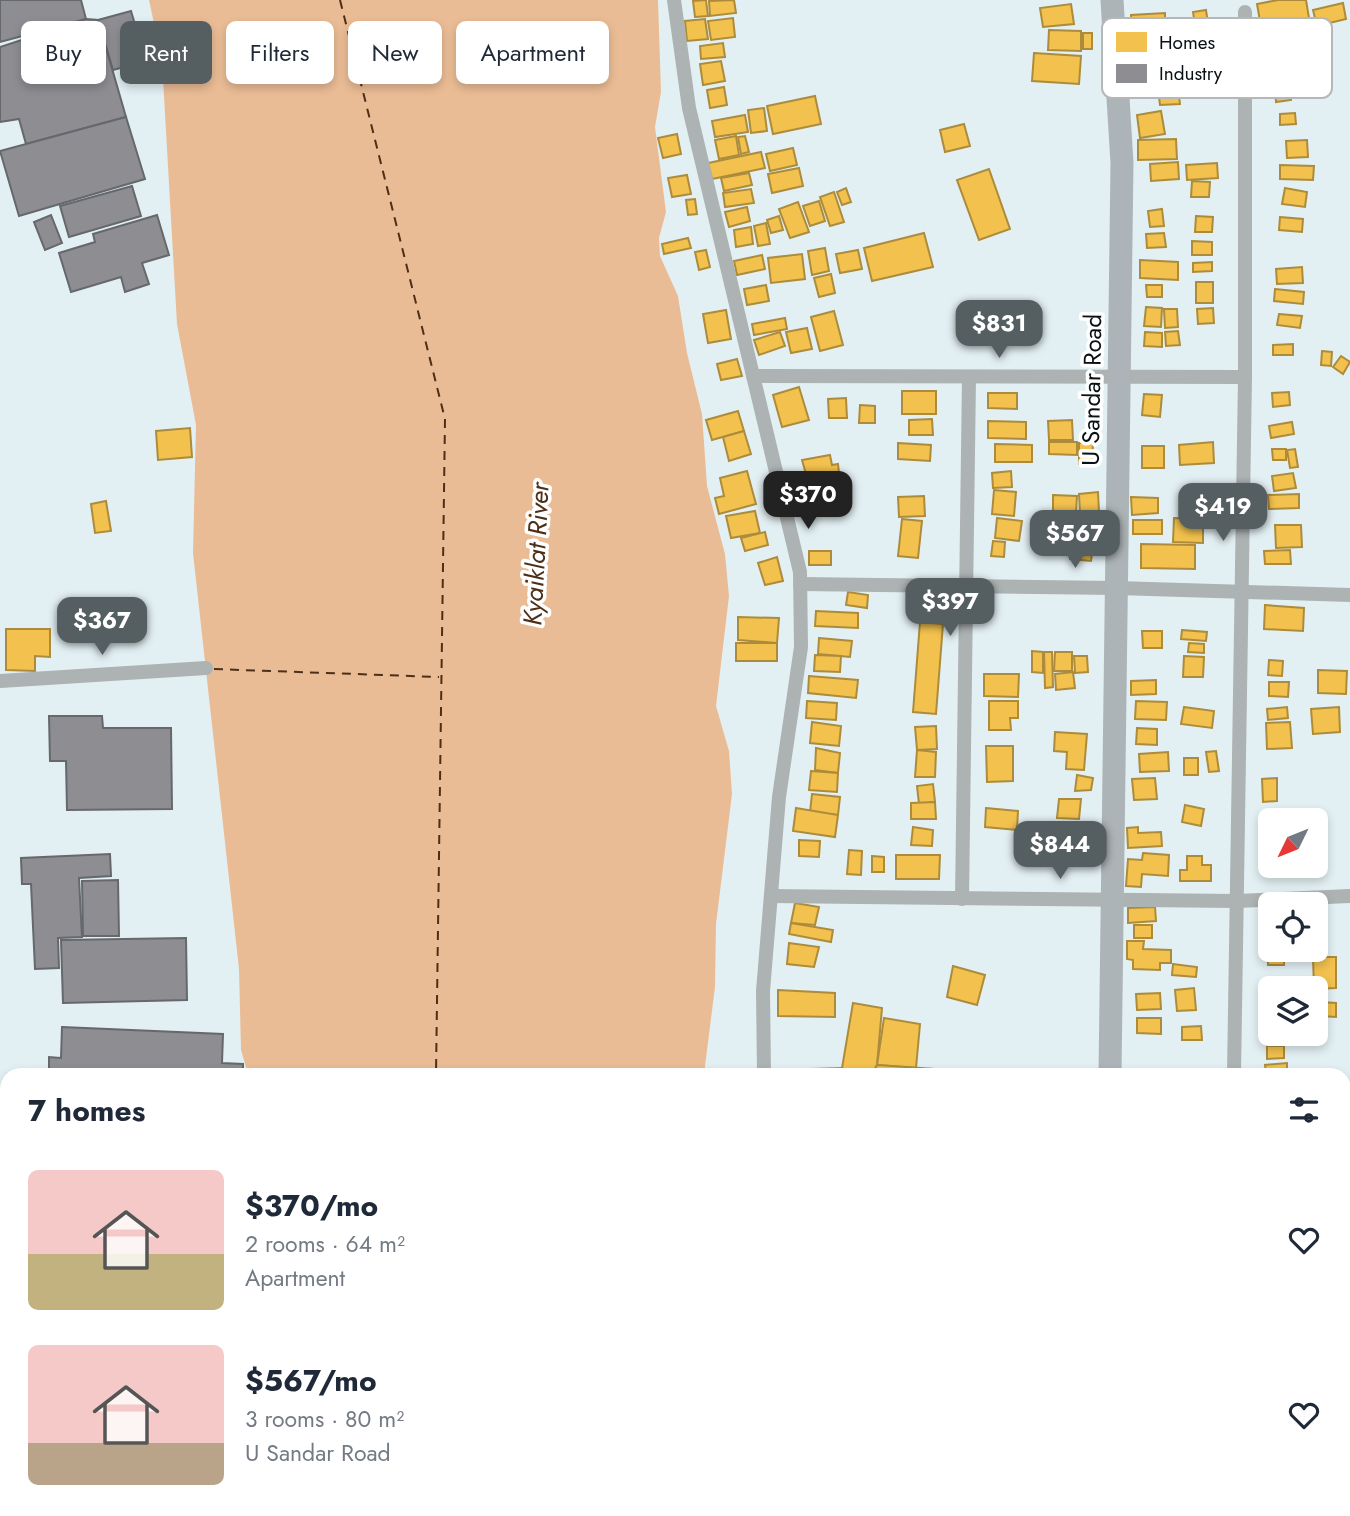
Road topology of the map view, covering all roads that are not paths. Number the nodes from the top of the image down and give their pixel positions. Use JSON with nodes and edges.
{"nodes":[{"id":1,"x":674,"y":0,"type":"edge"},
{"id":2,"x":1112,"y":0,"type":"edge"},
{"id":3,"x":1245,"y":12,"type":"dead end"},
{"id":4,"x":1113,"y":18,"type":"edge"},
{"id":5,"x":1245,"y":18,"type":"edge"},
{"id":6,"x":1118,"y":98,"type":"edge"},
{"id":7,"x":1245,"y":98,"type":"edge"},
{"id":8,"x":1118,"y":374,"type":"junction"},
{"id":9,"x":753,"y":376,"type":"junction"},
{"id":10,"x":969,"y":377,"type":"junction"},
{"id":11,"x":1245,"y":377,"type":"junction"},
{"id":12,"x":800,"y":584,"type":"junction"},
{"id":13,"x":969,"y":585,"type":"junction"},
{"id":14,"x":1117,"y":588,"type":"junction"},
{"id":15,"x":1240,"y":592,"type":"junction"},
{"id":16,"x":1350,"y":596,"type":"edge"},
{"id":17,"x":206,"y":668,"type":"dead end"},
{"id":18,"x":0,"y":681,"type":"edge"},
{"id":19,"x":771,"y":896,"type":"junction"},
{"id":20,"x":1350,"y":896,"type":"edge"},
{"id":21,"x":1112,"y":898,"type":"junction"},
{"id":22,"x":962,"y":899,"type":"junction"},
{"id":23,"x":1237,"y":901,"type":"junction"},
{"id":24,"x":764,"y":1068,"type":"edge"},
{"id":25,"x":1110,"y":1068,"type":"edge"},
{"id":26,"x":1234,"y":1068,"type":"edge"}],
"edges":[{"from":1,"to":9,"type":"street"},
{"from":2,"to":4,"type":"main road","name":"U Sandar Road"},
{"from":3,"to":5,"type":"street"},
{"from":6,"to":8,"type":"main road","name":"U Sandar Road"},
{"from":7,"to":11,"type":"street"},
{"from":8,"to":10,"type":"street"},
{"from":8,"to":11,"type":"street"},
{"from":8,"to":14,"type":"main road","name":"U Sandar Road"},
{"from":9,"to":10,"type":"street"},
{"from":9,"to":12,"type":"street"},
{"from":10,"to":13,"type":"street"},
{"from":11,"to":15,"type":"street"},
{"from":12,"to":13,"type":"street"},
{"from":12,"to":19,"type":"street"},
{"from":13,"to":14,"type":"street"},
{"from":13,"to":22,"type":"street"},
{"from":14,"to":15,"type":"street"},
{"from":14,"to":21,"type":"main road","name":"U Sandar Road"},
{"from":15,"to":16,"type":"street"},
{"from":15,"to":23,"type":"street"},
{"from":17,"to":18,"type":"street"},
{"from":19,"to":22,"type":"street"},
{"from":19,"to":24,"type":"street"},
{"from":20,"to":23,"type":"street"},
{"from":21,"to":22,"type":"street"},
{"from":21,"to":23,"type":"street"},
{"from":21,"to":25,"type":"main road","name":"U Sandar Road"},
{"from":23,"to":26,"type":"street"}]}
